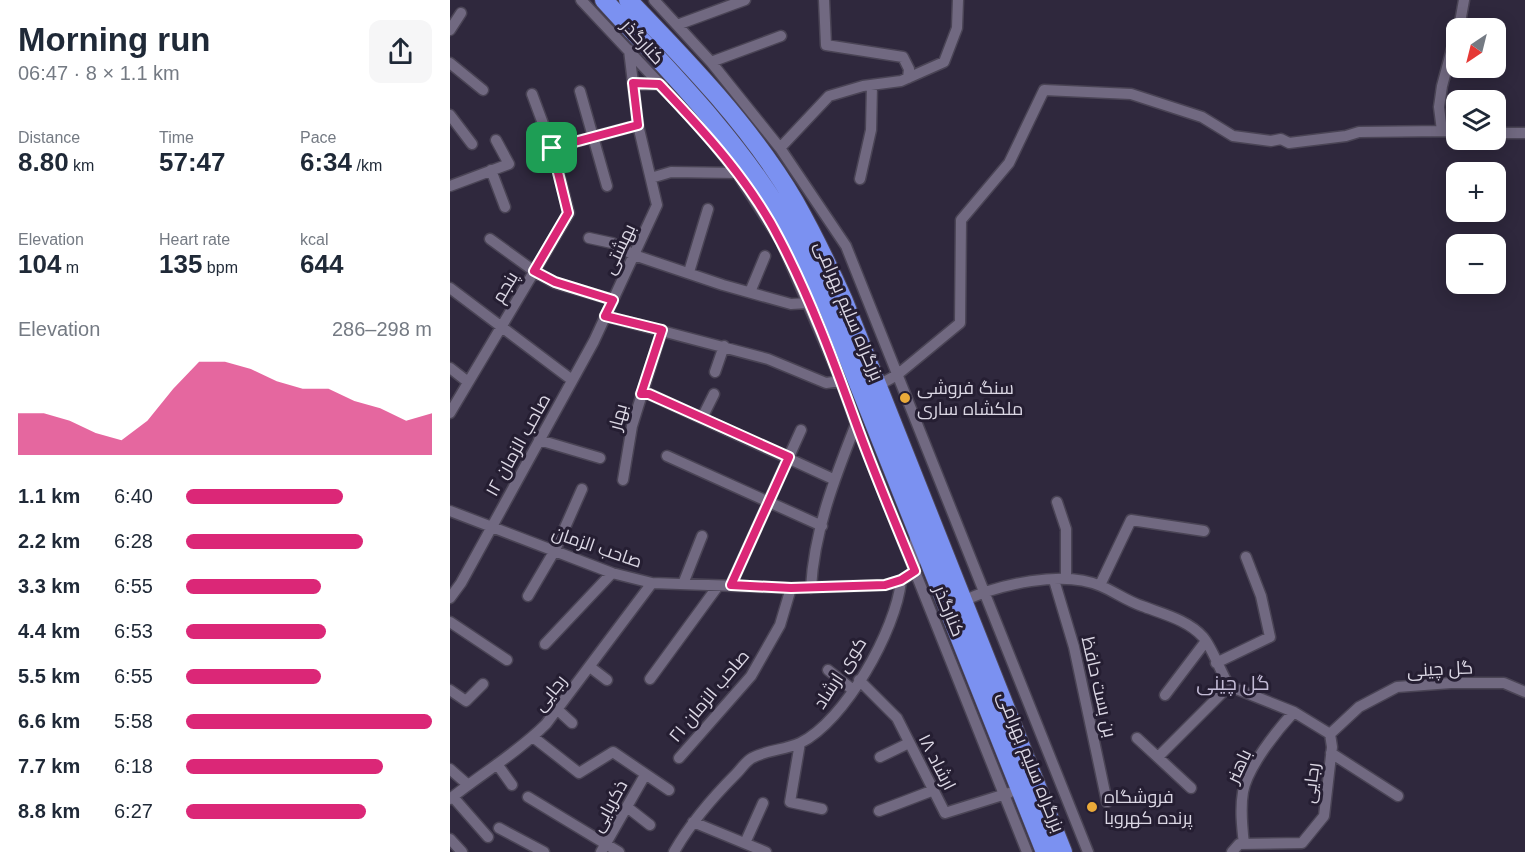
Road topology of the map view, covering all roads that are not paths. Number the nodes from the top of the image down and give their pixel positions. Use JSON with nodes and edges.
{"nodes":[{"id":1,"x":581,"y":0,"type":"edge"},
{"id":2,"x":604,"y":0,"type":"edge"},
{"id":3,"x":628,"y":0,"type":"edge"},
{"id":4,"x":654,"y":0,"type":"edge"},
{"id":5,"x":745,"y":0,"type":"edge"},
{"id":6,"x":824,"y":0,"type":"edge"},
{"id":7,"x":958,"y":0,"type":"edge"},
{"id":8,"x":1464,"y":0,"type":"edge"},
{"id":9,"x":461,"y":13,"type":"dead end"},
{"id":10,"x":1461,"y":18,"type":"edge"},
{"id":11,"x":677,"y":25,"type":"junction"},
{"id":12,"x":628,"y":26,"type":"junction"},
{"id":13,"x":450,"y":30,"type":"edge"},
{"id":14,"x":781,"y":36,"type":"dead end"},
{"id":15,"x":629,"y":50,"type":"junction"},
{"id":16,"x":711,"y":62,"type":"junction"},
{"id":17,"x":450,"y":63,"type":"edge"},
{"id":18,"x":1446,"y":71,"type":"edge"},
{"id":19,"x":908,"y":78,"type":"junction"},
{"id":20,"x":633,"y":83,"type":"junction"},
{"id":21,"x":659,"y":84,"type":"junction"},
{"id":22,"x":872,"y":85,"type":"junction"},
{"id":23,"x":683,"y":86,"type":"junction"},
{"id":24,"x":483,"y":90,"type":"dead end"},
{"id":25,"x":580,"y":91,"type":"dead end"},
{"id":26,"x":532,"y":94,"type":"dead end"},
{"id":27,"x":450,"y":115,"type":"edge"},
{"id":28,"x":638,"y":125,"type":"junction"},
{"id":29,"x":1442,"y":131,"type":"junction"},
{"id":30,"x":1446,"y":131,"type":"edge"},
{"id":31,"x":1506,"y":133,"type":"edge"},
{"id":32,"x":1525,"y":133,"type":"edge"},
{"id":33,"x":592,"y":137,"type":"junction"},
{"id":34,"x":496,"y":140,"type":"dead end"},
{"id":35,"x":472,"y":144,"type":"dead end"},
{"id":36,"x":552,"y":148,"type":"junction"},
{"id":37,"x":780,"y":148,"type":"junction"},
{"id":38,"x":491,"y":170,"type":"junction"},
{"id":39,"x":737,"y":173,"type":"junction"},
{"id":40,"x":651,"y":178,"type":"junction"},
{"id":41,"x":860,"y":179,"type":"dead end"},
{"id":42,"x":450,"y":186,"type":"edge"},
{"id":43,"x":607,"y":186,"type":"dead end"},
{"id":44,"x":505,"y":207,"type":"dead end"},
{"id":45,"x":708,"y":209,"type":"dead end"},
{"id":46,"x":590,"y":238,"type":"dead end"},
{"id":47,"x":490,"y":239,"type":"dead end"},
{"id":48,"x":634,"y":255,"type":"junction"},
{"id":49,"x":765,"y":256,"type":"dead end"},
{"id":50,"x":534,"y":271,"type":"junction"},
{"id":51,"x":689,"y":272,"type":"junction"},
{"id":52,"x":450,"y":288,"type":"edge"},
{"id":53,"x":750,"y":292,"type":"junction"},
{"id":54,"x":613,"y":300,"type":"junction"},
{"id":55,"x":808,"y":303,"type":"junction"},
{"id":56,"x":605,"y":316,"type":"junction"},
{"id":57,"x":501,"y":327,"type":"junction"},
{"id":58,"x":662,"y":330,"type":"junction"},
{"id":59,"x":724,"y":346,"type":"junction"},
{"id":60,"x":450,"y":368,"type":"edge"},
{"id":61,"x":715,"y":372,"type":"dead end"},
{"id":62,"x":897,"y":375,"type":"junction"},
{"id":63,"x":572,"y":380,"type":"junction"},
{"id":64,"x":842,"y":381,"type":"junction"},
{"id":65,"x":468,"y":382,"type":"junction"},
{"id":66,"x":878,"y":386,"type":"junction"},
{"id":67,"x":641,"y":394,"type":"junction"},
{"id":68,"x":714,"y":394,"type":"dead end"},
{"id":69,"x":450,"y":413,"type":"edge"},
{"id":70,"x":702,"y":418,"type":"junction"},
{"id":71,"x":856,"y":424,"type":"junction"},
{"id":72,"x":801,"y":430,"type":"dead end"},
{"id":73,"x":539,"y":440,"type":"junction"},
{"id":74,"x":667,"y":456,"type":"dead end"},
{"id":75,"x":789,"y":457,"type":"junction"},
{"id":76,"x":600,"y":458,"type":"dead end"},
{"id":77,"x":833,"y":479,"type":"junction"},
{"id":78,"x":623,"y":480,"type":"dead end"},
{"id":79,"x":582,"y":489,"type":"dead end"},
{"id":80,"x":769,"y":502,"type":"junction"},
{"id":81,"x":1057,"y":502,"type":"dead end"},
{"id":82,"x":450,"y":511,"type":"edge"},
{"id":83,"x":492,"y":526,"type":"junction"},
{"id":84,"x":822,"y":526,"type":"junction"},
{"id":85,"x":915,"y":528,"type":"junction"},
{"id":86,"x":1204,"y":531,"type":"dead end"},
{"id":87,"x":702,"y":536,"type":"dead end"},
{"id":88,"x":555,"y":550,"type":"junction"},
{"id":89,"x":1246,"y":557,"type":"dead end"},
{"id":90,"x":915,"y":571,"type":"junction"},
{"id":91,"x":612,"y":573,"type":"junction"},
{"id":92,"x":1066,"y":579,"type":"junction"},
{"id":93,"x":901,"y":580,"type":"junction"},
{"id":94,"x":1054,"y":580,"type":"junction"},
{"id":95,"x":651,"y":583,"type":"junction"},
{"id":96,"x":683,"y":584,"type":"junction"},
{"id":97,"x":731,"y":585,"type":"junction"},
{"id":98,"x":1100,"y":585,"type":"junction"},
{"id":99,"x":718,"y":586,"type":"junction"},
{"id":100,"x":791,"y":588,"type":"junction"},
{"id":101,"x":811,"y":588,"type":"junction"},
{"id":102,"x":985,"y":591,"type":"junction"},
{"id":103,"x":528,"y":596,"type":"dead end"},
{"id":104,"x":450,"y":598,"type":"edge"},
{"id":105,"x":963,"y":601,"type":"junction"},
{"id":106,"x":450,"y":622,"type":"edge"},
{"id":107,"x":936,"y":625,"type":"junction"},
{"id":108,"x":1206,"y":640,"type":"junction"},
{"id":109,"x":960,"y":641,"type":"junction"},
{"id":110,"x":545,"y":644,"type":"dead end"},
{"id":111,"x":507,"y":660,"type":"dead end"},
{"id":112,"x":1216,"y":663,"type":"junction"},
{"id":113,"x":590,"y":667,"type":"junction"},
{"id":114,"x":828,"y":670,"type":"dead end"},
{"id":115,"x":650,"y":679,"type":"dead end"},
{"id":116,"x":607,"y":680,"type":"dead end"},
{"id":117,"x":483,"y":684,"type":"dead end"},
{"id":118,"x":856,"y":685,"type":"junction"},
{"id":119,"x":1229,"y":686,"type":"junction"},
{"id":120,"x":450,"y":690,"type":"edge"},
{"id":121,"x":1525,"y":692,"type":"edge"},
{"id":122,"x":1165,"y":695,"type":"dead end"},
{"id":123,"x":558,"y":711,"type":"junction"},
{"id":124,"x":1294,"y":712,"type":"junction"},
{"id":125,"x":572,"y":723,"type":"dead end"},
{"id":126,"x":1330,"y":734,"type":"junction"},
{"id":127,"x":533,"y":737,"type":"junction"},
{"id":128,"x":1137,"y":738,"type":"dead end"},
{"id":129,"x":800,"y":743,"type":"junction"},
{"id":130,"x":909,"y":743,"type":"junction"},
{"id":131,"x":1331,"y":753,"type":"junction"},
{"id":132,"x":880,"y":757,"type":"dead end"},
{"id":133,"x":1158,"y":757,"type":"junction"},
{"id":134,"x":679,"y":758,"type":"dead end"},
{"id":135,"x":496,"y":764,"type":"junction"},
{"id":136,"x":450,"y":769,"type":"edge"},
{"id":137,"x":645,"y":775,"type":"junction"},
{"id":138,"x":467,"y":784,"type":"junction"},
{"id":139,"x":512,"y":785,"type":"dead end"},
{"id":140,"x":1191,"y":788,"type":"dead end"},
{"id":141,"x":934,"y":789,"type":"junction"},
{"id":142,"x":669,"y":790,"type":"dead end"},
{"id":143,"x":1012,"y":792,"type":"junction"},
{"id":144,"x":1398,"y":796,"type":"dead end"},
{"id":145,"x":528,"y":797,"type":"dead end"},
{"id":146,"x":452,"y":798,"type":"edge"},
{"id":147,"x":1107,"y":802,"type":"dead end"},
{"id":148,"x":763,"y":804,"type":"dead end"},
{"id":149,"x":627,"y":807,"type":"junction"},
{"id":150,"x":822,"y":809,"type":"dead end"},
{"id":151,"x":879,"y":811,"type":"dead end"},
{"id":152,"x":693,"y":822,"type":"junction"},
{"id":153,"x":650,"y":825,"type":"dead end"},
{"id":154,"x":499,"y":828,"type":"dead end"},
{"id":155,"x":488,"y":837,"type":"dead end"},
{"id":156,"x":450,"y":839,"type":"edge"},
{"id":157,"x":745,"y":843,"type":"junction"},
{"id":158,"x":1244,"y":844,"type":"junction"},
{"id":159,"x":604,"y":848,"type":"edge"},
{"id":160,"x":462,"y":852,"type":"edge"},
{"id":161,"x":544,"y":852,"type":"edge"},
{"id":162,"x":619,"y":852,"type":"edge"},
{"id":163,"x":674,"y":852,"type":"edge"},
{"id":164,"x":766,"y":852,"type":"edge"},
{"id":165,"x":1027,"y":852,"type":"edge"},
{"id":166,"x":1045,"y":852,"type":"edge"},
{"id":167,"x":1064,"y":852,"type":"edge"},
{"id":168,"x":1088,"y":852,"type":"edge"},
{"id":169,"x":1232,"y":852,"type":"edge"}],
"edges":[{"from":1,"to":15,"type":"street","name":"کنارگذر"},
{"from":2,"to":12,"type":"highway","name":"بزرگراه سلیم بهرامی"},
{"from":3,"to":66,"type":"highway","name":"بزرگراه سلیم بهرامی"},
{"from":4,"to":11,"type":"street","name":"کنارگذر"},
{"from":5,"to":11,"type":"street"},
{"from":6,"to":19,"type":"street"},
{"from":7,"to":19,"type":"street"},
{"from":8,"to":10,"type":"street"},
{"from":9,"to":13,"type":"street"},
{"from":11,"to":16,"type":"street","name":"کنارگذر"},
{"from":12,"to":15,"type":"street"},
{"from":12,"to":23,"type":"highway","name":"بزرگراه سلیم بهرامی"},
{"from":14,"to":16,"type":"street"},
{"from":15,"to":20,"type":"street"},
{"from":15,"to":21,"type":"street","name":"کنارگذر"},
{"from":16,"to":37,"type":"street","name":"کنارگذر"},
{"from":17,"to":24,"type":"street"},
{"from":18,"to":29,"type":"street"},
{"from":19,"to":22,"type":"street"},
{"from":20,"to":21,"type":"street"},
{"from":20,"to":28,"type":"street"},
{"from":21,"to":23,"type":"street"},
{"from":21,"to":39,"type":"street","name":"کنارگذر"},
{"from":22,"to":37,"type":"street"},
{"from":22,"to":41,"type":"street"},
{"from":23,"to":85,"type":"highway","name":"بزرگراه سلیم بهرامی"},
{"from":25,"to":33,"type":"street"},
{"from":26,"to":36,"type":"street","name":"پنجم"},
{"from":27,"to":35,"type":"street"},
{"from":28,"to":33,"type":"street"},
{"from":28,"to":40,"type":"street","name":"بهشتی"},
{"from":29,"to":30,"type":"street"},
{"from":29,"to":62,"type":"street"},
{"from":31,"to":32,"type":"street"},
{"from":33,"to":36,"type":"street"},
{"from":33,"to":43,"type":"street"},
{"from":34,"to":38,"type":"street"},
{"from":36,"to":50,"type":"street","name":"پنجم"},
{"from":37,"to":62,"type":"street","name":"کنارگذر"},
{"from":38,"to":42,"type":"street"},
{"from":38,"to":44,"type":"street"},
{"from":39,"to":40,"type":"street"},
{"from":39,"to":55,"type":"street","name":"کنارگذر"},
{"from":40,"to":48,"type":"street","name":"بهشتی"},
{"from":45,"to":51,"type":"street"},
{"from":46,"to":48,"type":"street"},
{"from":47,"to":50,"type":"street"},
{"from":48,"to":51,"type":"street"},
{"from":48,"to":54,"type":"street","name":"بهشتی"},
{"from":49,"to":53,"type":"street"},
{"from":50,"to":54,"type":"street"},
{"from":50,"to":57,"type":"street","name":"پنجم"},
{"from":51,"to":53,"type":"street"},
{"from":52,"to":57,"type":"street"},
{"from":53,"to":55,"type":"street"},
{"from":54,"to":56,"type":"street","name":"بهشتی"},
{"from":55,"to":64,"type":"street","name":"کنارگذر"},
{"from":56,"to":58,"type":"street"},
{"from":56,"to":63,"type":"street","name":"بهشتی"},
{"from":57,"to":63,"type":"street"},
{"from":57,"to":65,"type":"street","name":"پنجم"},
{"from":58,"to":59,"type":"street"},
{"from":58,"to":67,"type":"street","name":"بهار"},
{"from":59,"to":61,"type":"street"},
{"from":59,"to":64,"type":"street"},
{"from":60,"to":65,"type":"street"},
{"from":62,"to":66,"type":"street"},
{"from":62,"to":102,"type":"street","name":"کنارگذر"},
{"from":63,"to":73,"type":"street","name":"صاحب الزمان ۱۲"},
{"from":64,"to":71,"type":"street","name":"کنارگذر"},
{"from":65,"to":69,"type":"street","name":"پنجم"},
{"from":66,"to":105,"type":"highway","name":"بزرگراه سلیم بهرامی"},
{"from":67,"to":70,"type":"street"},
{"from":67,"to":78,"type":"street","name":"بهار"},
{"from":68,"to":70,"type":"street"},
{"from":70,"to":75,"type":"street"},
{"from":71,"to":77,"type":"street"},
{"from":71,"to":90,"type":"street","name":"کنارگذر"},
{"from":72,"to":75,"type":"street"},
{"from":73,"to":76,"type":"street"},
{"from":73,"to":83,"type":"street","name":"صاحب الزمان ۱۲"},
{"from":74,"to":80,"type":"street"},
{"from":75,"to":77,"type":"street"},
{"from":75,"to":80,"type":"street"},
{"from":77,"to":84,"type":"street"},
{"from":79,"to":88,"type":"street"},
{"from":80,"to":84,"type":"street"},
{"from":80,"to":97,"type":"street"},
{"from":81,"to":92,"type":"street"},
{"from":82,"to":83,"type":"street","name":"صاحب الزمان"},
{"from":83,"to":88,"type":"street","name":"صاحب الزمان"},
{"from":83,"to":104,"type":"street","name":"صاحب الزمان ۱۲"},
{"from":84,"to":101,"type":"street"},
{"from":85,"to":90,"type":"street"},
{"from":85,"to":109,"type":"highway","name":"بزرگراه سلیم بهرامی"},
{"from":86,"to":98,"type":"street"},
{"from":87,"to":96,"type":"street"},
{"from":88,"to":91,"type":"street","name":"صاحب الزمان"},
{"from":88,"to":103,"type":"street"},
{"from":89,"to":112,"type":"street"},
{"from":90,"to":93,"type":"street","name":"صاحب الزمان"},
{"from":90,"to":107,"type":"street","name":"کنارگذر"},
{"from":91,"to":95,"type":"street","name":"صاحب الزمان"},
{"from":91,"to":110,"type":"street"},
{"from":92,"to":94,"type":"street"},
{"from":92,"to":98,"type":"street"},
{"from":93,"to":101,"type":"street","name":"صاحب الزمان"},
{"from":93,"to":118,"type":"street","name":"کوی ارشاد"},
{"from":94,"to":102,"type":"street"},
{"from":94,"to":147,"type":"street","name":"بن بست حافظ"},
{"from":95,"to":96,"type":"street","name":"صاحب الزمان"},
{"from":95,"to":113,"type":"street","name":"رجایی"},
{"from":96,"to":99,"type":"street","name":"صاحب الزمان"},
{"from":97,"to":99,"type":"street","name":"صاحب الزمان"},
{"from":97,"to":100,"type":"street","name":"صاحب الزمان"},
{"from":98,"to":108,"type":"street"},
{"from":99,"to":115,"type":"street"},
{"from":100,"to":101,"type":"street","name":"صاحب الزمان"},
{"from":100,"to":134,"type":"street","name":"صاحب الزمان ۲۱"},
{"from":102,"to":105,"type":"street"},
{"from":102,"to":168,"type":"street","name":"کنارگذر"},
{"from":105,"to":167,"type":"highway","name":"بزرگراه سلیم بهرامی"},
{"from":106,"to":111,"type":"street"},
{"from":107,"to":109,"type":"street"},
{"from":107,"to":143,"type":"street","name":"کنارگذر"},
{"from":108,"to":112,"type":"street"},
{"from":108,"to":122,"type":"street"},
{"from":109,"to":143,"type":"highway","name":"بزرگراه سلیم بهرامی"},
{"from":112,"to":119,"type":"street"},
{"from":113,"to":116,"type":"street"},
{"from":113,"to":123,"type":"street","name":"رجایی"},
{"from":114,"to":118,"type":"street","name":"ارشاد ۱۸"},
{"from":117,"to":120,"type":"street"},
{"from":118,"to":129,"type":"street","name":"کوی ارشاد"},
{"from":118,"to":130,"type":"street","name":"ارشاد ۱۸"},
{"from":119,"to":124,"type":"street"},
{"from":119,"to":133,"type":"street"},
{"from":121,"to":126,"type":"street","name":"گل چینی"},
{"from":123,"to":125,"type":"street"},
{"from":123,"to":127,"type":"street","name":"رجایی"},
{"from":124,"to":126,"type":"street"},
{"from":124,"to":158,"type":"street","name":"باهنر"},
{"from":126,"to":131,"type":"street","name":"رجایی"},
{"from":127,"to":135,"type":"street","name":"رجایی"},
{"from":127,"to":137,"type":"street"},
{"from":128,"to":133,"type":"street"},
{"from":129,"to":150,"type":"street"},
{"from":129,"to":152,"type":"street","name":"کوی ارشاد"},
{"from":130,"to":132,"type":"street"},
{"from":130,"to":141,"type":"street","name":"ارشاد ۱۸"},
{"from":131,"to":144,"type":"street"},
{"from":131,"to":158,"type":"street","name":"رجایی"},
{"from":133,"to":140,"type":"street"},
{"from":135,"to":138,"type":"street","name":"رجایی"},
{"from":135,"to":139,"type":"street"},
{"from":136,"to":138,"type":"street"},
{"from":137,"to":142,"type":"street"},
{"from":137,"to":149,"type":"street","name":"ذکریایی"},
{"from":138,"to":146,"type":"street","name":"رجایی"},
{"from":141,"to":143,"type":"street","name":"ارشاد ۱۸"},
{"from":141,"to":151,"type":"street"},
{"from":143,"to":165,"type":"street","name":"کنارگذر"},
{"from":143,"to":166,"type":"highway","name":"بزرگراه سلیم بهرامی"},
{"from":145,"to":159,"type":"street"},
{"from":146,"to":155,"type":"street"},
{"from":148,"to":157,"type":"street"},
{"from":149,"to":153,"type":"street"},
{"from":149,"to":159,"type":"street","name":"ذکریایی"},
{"from":152,"to":157,"type":"street"},
{"from":152,"to":163,"type":"street","name":"کوی ارشاد"},
{"from":154,"to":161,"type":"street"},
{"from":156,"to":160,"type":"street"},
{"from":157,"to":164,"type":"street"},
{"from":158,"to":169,"type":"street"},
{"from":159,"to":162,"type":"street"}]}
